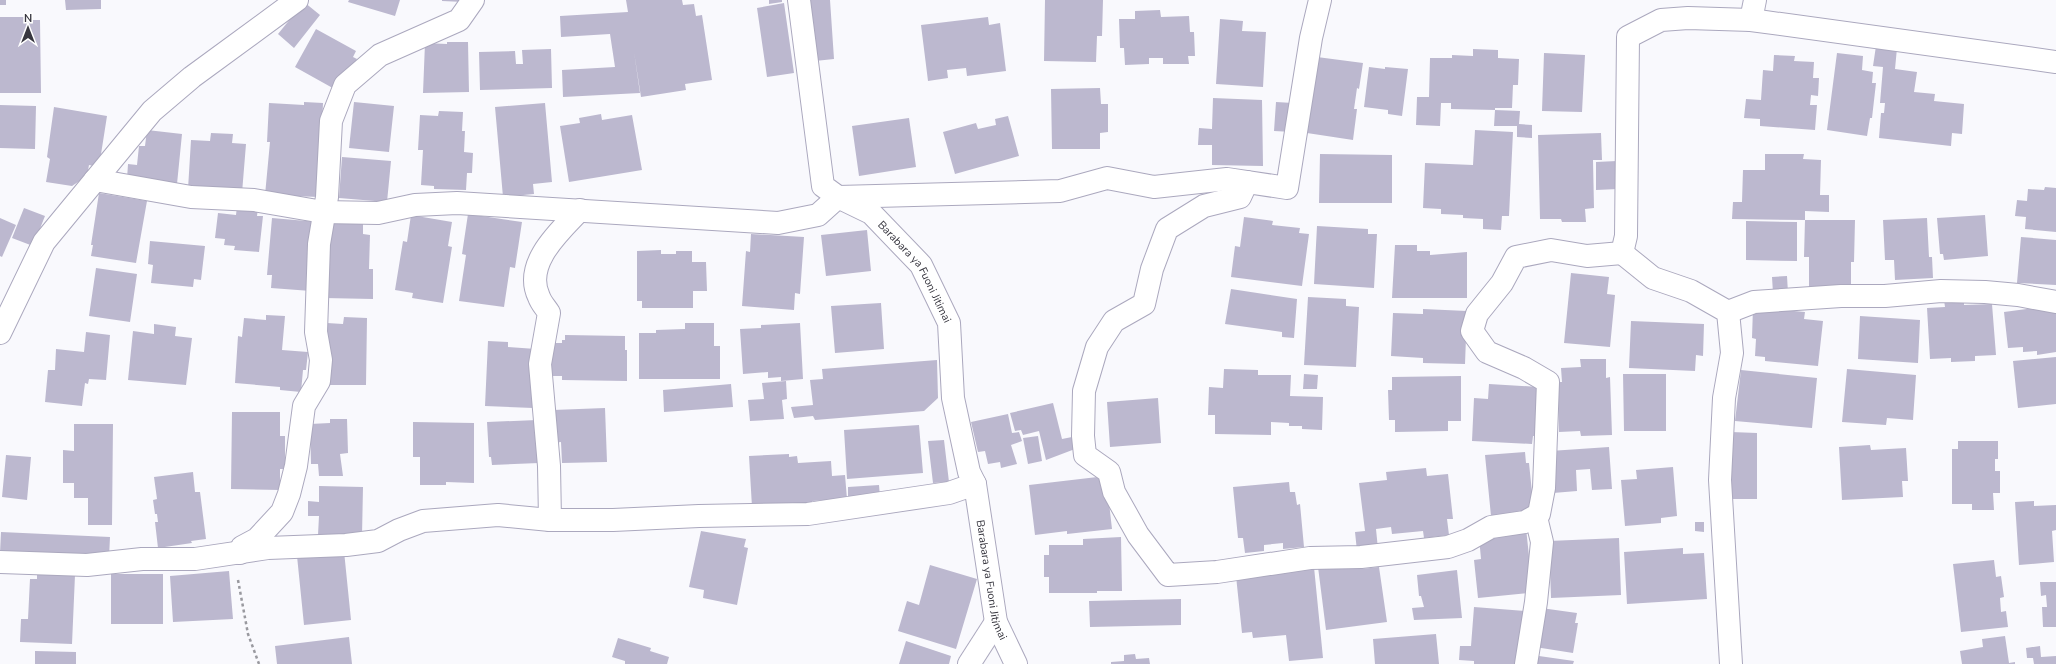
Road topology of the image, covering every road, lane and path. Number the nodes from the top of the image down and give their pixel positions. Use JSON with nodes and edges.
{"nodes":[{"id":1,"x":297,"y":0,"type":"edge"},
{"id":2,"x":473,"y":0,"type":"edge"},
{"id":3,"x":799,"y":0,"type":"edge"},
{"id":4,"x":1320,"y":0,"type":"edge"},
{"id":5,"x":1753,"y":10,"type":"edge"},
{"id":6,"x":2056,"y":62,"type":"edge"},
{"id":7,"x":94,"y":180,"type":"junction"},
{"id":8,"x":1247,"y":182,"type":"junction"},
{"id":9,"x":838,"y":197,"type":"junction"},
{"id":10,"x":580,"y":210,"type":"junction"},
{"id":11,"x":323,"y":212,"type":"junction"},
{"id":12,"x":1622,"y":253,"type":"junction"},
{"id":13,"x":2056,"y":302,"type":"edge"},
{"id":14,"x":1728,"y":312,"type":"junction"},
{"id":15,"x":0,"y":333,"type":"edge"},
{"id":16,"x":975,"y":484,"type":"junction"},
{"id":17,"x":1536,"y":517,"type":"junction"},
{"id":18,"x":550,"y":520,"type":"junction"},
{"id":19,"x":238,"y":553,"type":"junction"},
{"id":20,"x":0,"y":562,"type":"edge"},
{"id":21,"x":996,"y":622,"type":"junction"},
{"id":22,"x":259,"y":664,"type":"edge"},
{"id":23,"x":969,"y":664,"type":"edge"},
{"id":24,"x":1016,"y":664,"type":"edge"},
{"id":25,"x":1526,"y":664,"type":"edge"},
{"id":26,"x":1731,"y":664,"type":"edge"}],
"edges":[{"from":1,"to":7,"type":"street"},
{"from":2,"to":11,"type":"street"},
{"from":3,"to":9,"type":"street","name":"Barabara ya Fuoni Jitimai"},
{"from":4,"to":8,"type":"street"},
{"from":5,"to":6,"type":"street"},
{"from":5,"to":12,"type":"street"},
{"from":7,"to":11,"type":"street"},
{"from":7,"to":15,"type":"street"},
{"from":8,"to":9,"type":"street"},
{"from":8,"to":17,"type":"street"},
{"from":9,"to":10,"type":"street"},
{"from":9,"to":16,"type":"street","name":"Barabara ya Fuoni Jitimai"},
{"from":10,"to":11,"type":"street"},
{"from":10,"to":18,"type":"street"},
{"from":11,"to":19,"type":"street"},
{"from":12,"to":14,"type":"street"},
{"from":12,"to":17,"type":"street"},
{"from":13,"to":14,"type":"street"},
{"from":14,"to":26,"type":"street"},
{"from":16,"to":18,"type":"street"},
{"from":16,"to":21,"type":"street","name":"Barabara ya Fuoni Jitimai"},
{"from":17,"to":25,"type":"street"},
{"from":18,"to":19,"type":"street"},
{"from":19,"to":20,"type":"street"},
{"from":19,"to":22,"type":"path"},
{"from":21,"to":23,"type":"street"},
{"from":21,"to":24,"type":"street","name":"Barabara ya Fuoni Jitimai"}]}
